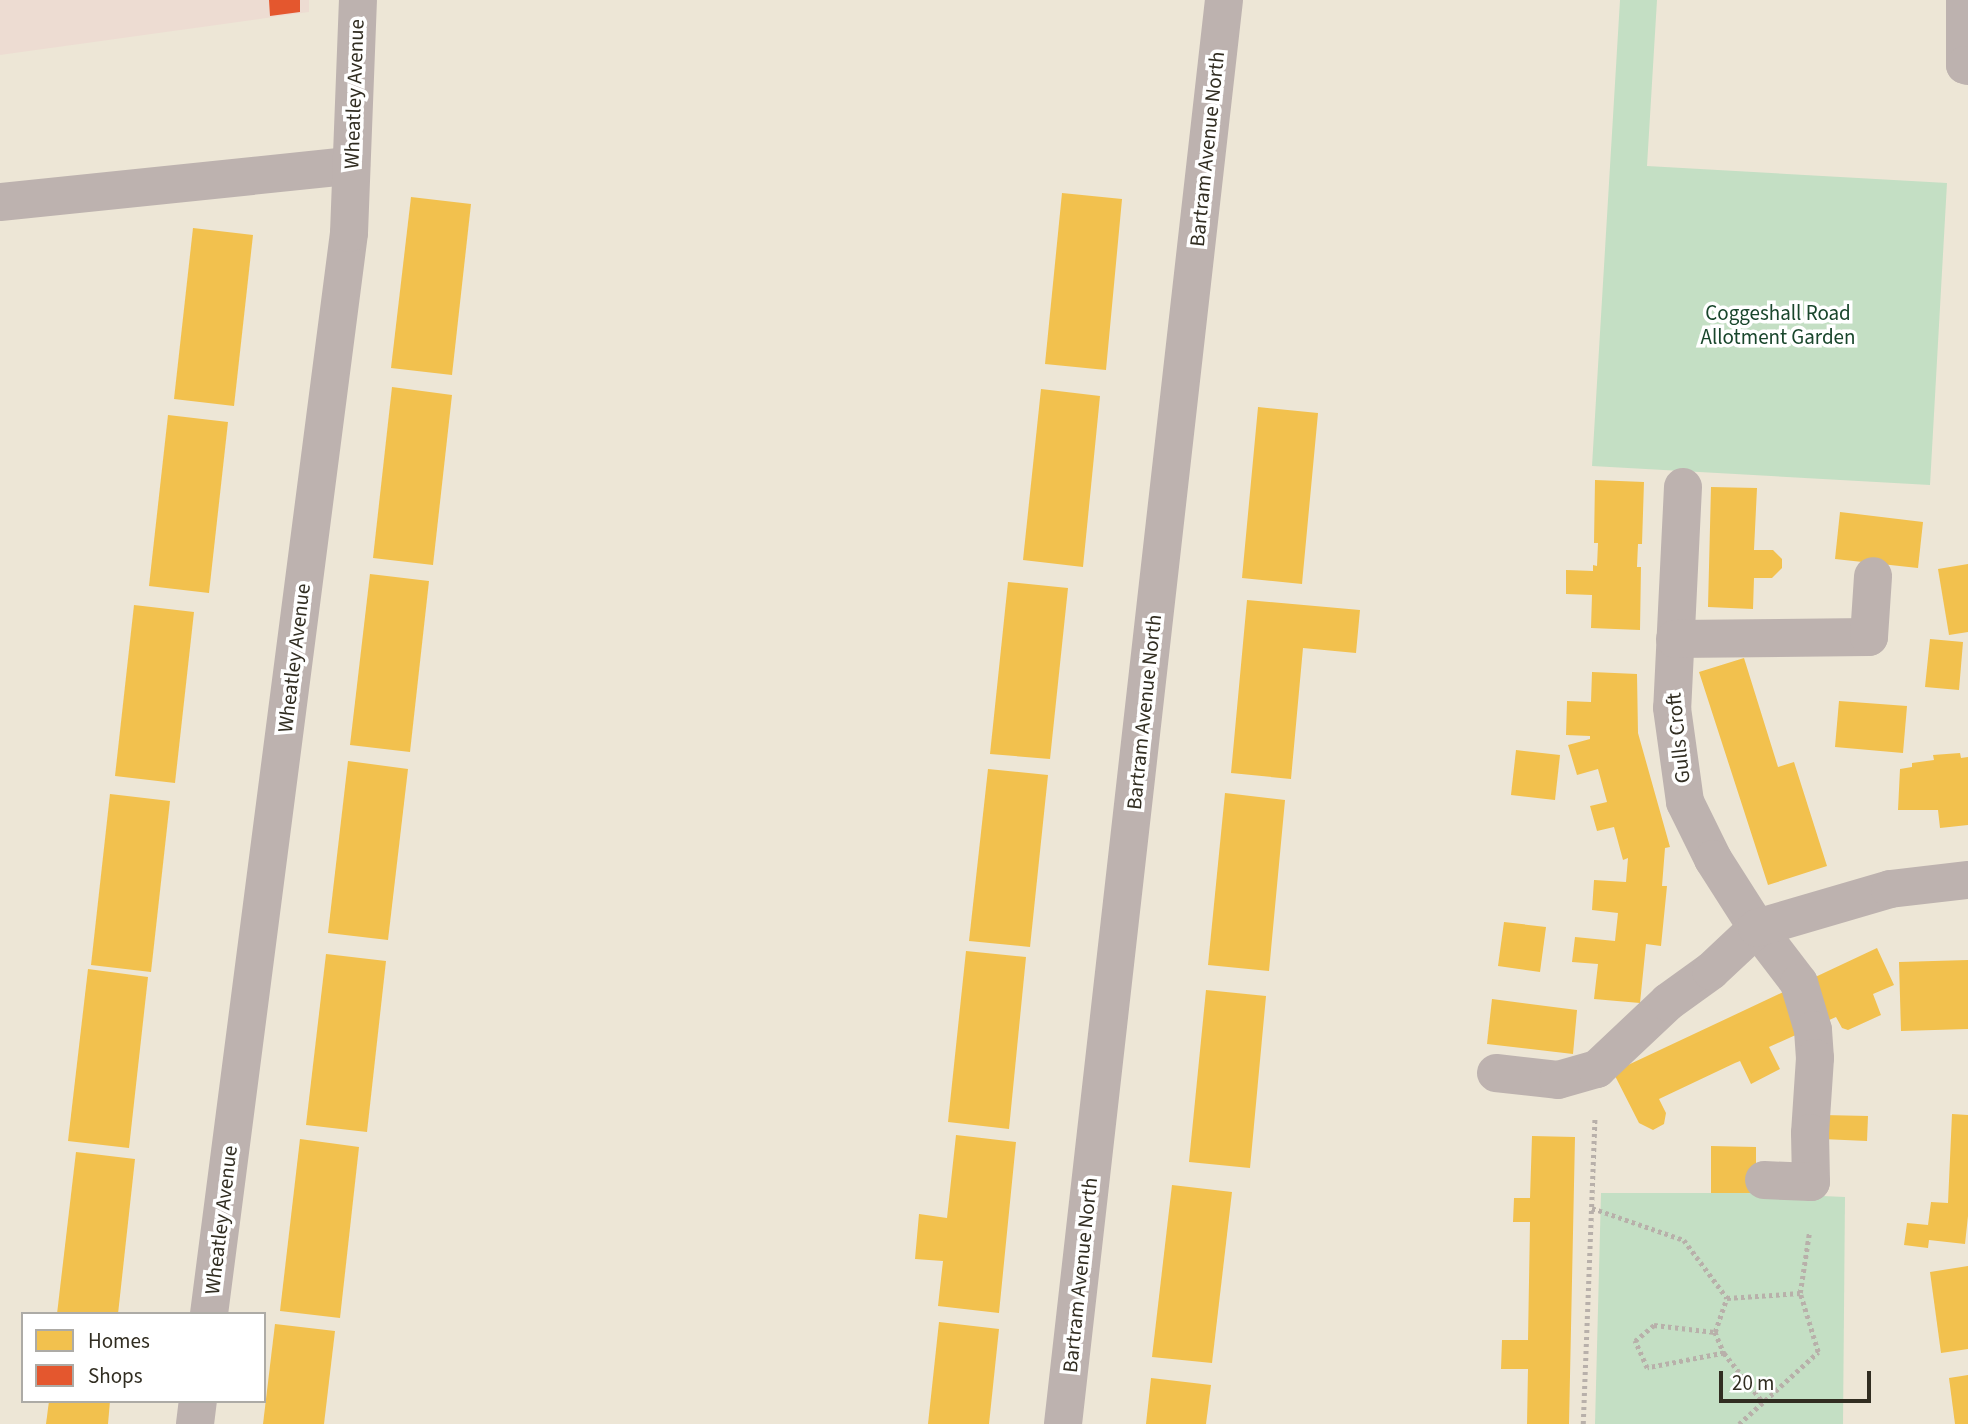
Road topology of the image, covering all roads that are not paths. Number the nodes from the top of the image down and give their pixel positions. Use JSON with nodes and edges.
{"nodes":[{"id":1,"x":358,"y":0,"type":"edge"},
{"id":2,"x":1224,"y":0,"type":"edge"},
{"id":3,"x":1965,"y":0,"type":"edge"},
{"id":4,"x":1968,"y":66,"type":"edge"},
{"id":5,"x":351,"y":166,"type":"junction"},
{"id":6,"x":0,"y":202,"type":"edge"},
{"id":7,"x":1683,"y":487,"type":"dead end"},
{"id":8,"x":1873,"y":576,"type":"dead end"},
{"id":9,"x":1675,"y":639,"type":"junction"},
{"id":10,"x":1968,"y":880,"type":"edge"},
{"id":11,"x":1756,"y":928,"type":"junction"},
{"id":12,"x":1496,"y":1073,"type":"dead end"},
{"id":13,"x":1764,"y":1180,"type":"dead end"},
{"id":14,"x":209,"y":1312,"type":"edge"},
{"id":15,"x":198,"y":1403,"type":"edge"},
{"id":16,"x":195,"y":1424,"type":"edge"},
{"id":17,"x":1063,"y":1424,"type":"edge"}],
"edges":[{"from":1,"to":5,"type":"street","name":"Wheatley Avenue"},
{"from":2,"to":17,"type":"street","name":"Bartram Avenue North"},
{"from":3,"to":4,"type":"street"},
{"from":5,"to":6,"type":"street"},
{"from":5,"to":14,"type":"street","name":"Wheatley Avenue"},
{"from":7,"to":9,"type":"street","name":"Gulls Croft"},
{"from":8,"to":9,"type":"street"},
{"from":9,"to":11,"type":"street","name":"Gulls Croft"},
{"from":10,"to":11,"type":"street"},
{"from":11,"to":12,"type":"street"},
{"from":11,"to":13,"type":"street","name":"Gulls Croft"},
{"from":15,"to":16,"type":"street"}]}
